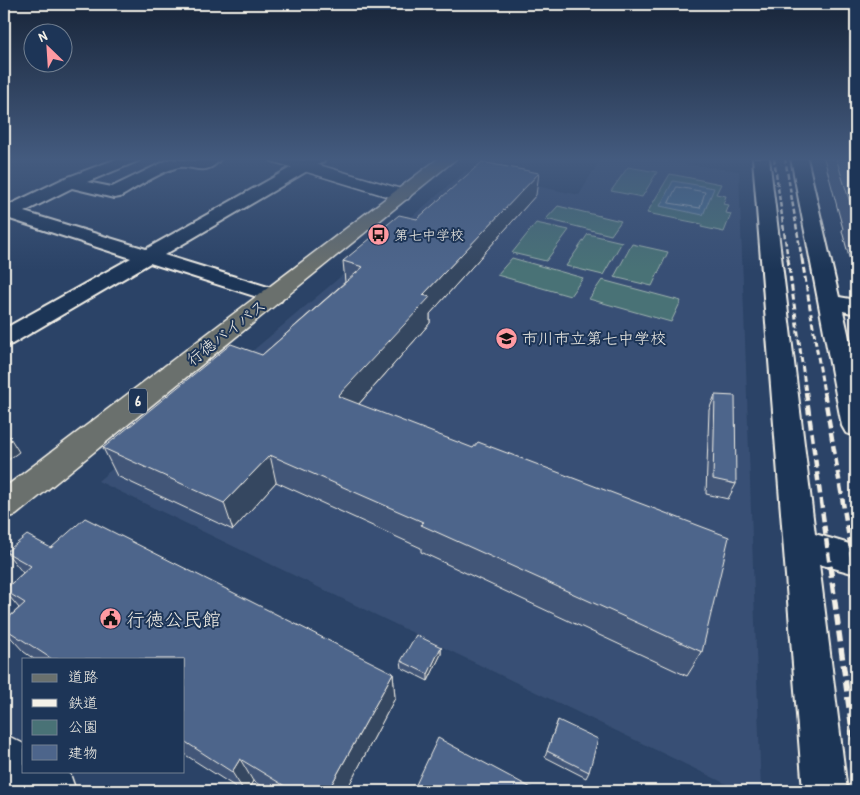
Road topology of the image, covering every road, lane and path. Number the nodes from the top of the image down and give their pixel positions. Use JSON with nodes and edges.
{"nodes":[{"id":1,"x":41,"y":195,"type":"edge"},
{"id":2,"x":122,"y":195,"type":"edge"},
{"id":3,"x":254,"y":195,"type":"edge"},
{"id":4,"x":402,"y":195,"type":"edge"},
{"id":5,"x":765,"y":195,"type":"edge"},
{"id":6,"x":807,"y":195,"type":"edge"},
{"id":7,"x":138,"y":199,"type":"dead end"},
{"id":8,"x":5,"y":212,"type":"edge"},
{"id":9,"x":146,"y":256,"type":"junction"},
{"id":10,"x":273,"y":296,"type":"junction"},
{"id":11,"x":830,"y":302,"type":"junction"},
{"id":12,"x":856,"y":307,"type":"edge"},
{"id":13,"x":4,"y":339,"type":"edge"},
{"id":14,"x":856,"y":426,"type":"edge"},
{"id":15,"x":4,"y":506,"type":"edge"},
{"id":16,"x":800,"y":544,"type":"junction"},
{"id":17,"x":856,"y":560,"type":"edge"},
{"id":18,"x":4,"y":756,"type":"edge"},
{"id":19,"x":22,"y":770,"type":"edge"},
{"id":20,"x":25,"y":772,"type":"edge"},
{"id":21,"x":53,"y":791,"type":"edge"},
{"id":22,"x":824,"y":791,"type":"edge"}],
"edges":[{"from":1,"to":8,"type":"street"},
{"from":2,"to":7,"type":"street"},
{"from":3,"to":9,"type":"street"},
{"from":4,"to":10,"type":"main road","name":"行徳バイパス","number":"6"},
{"from":5,"to":16,"type":"street"},
{"from":6,"to":11,"type":"street"},
{"from":8,"to":9,"type":"street"},
{"from":9,"to":10,"type":"street"},
{"from":9,"to":13,"type":"street"},
{"from":10,"to":15,"type":"main road","name":"行徳バイパス","number":"6"},
{"from":11,"to":12,"type":"street"},
{"from":11,"to":14,"type":"street"},
{"from":16,"to":17,"type":"street"},
{"from":16,"to":22,"type":"street"},
{"from":18,"to":19,"type":"street"},
{"from":20,"to":21,"type":"street"}]}
